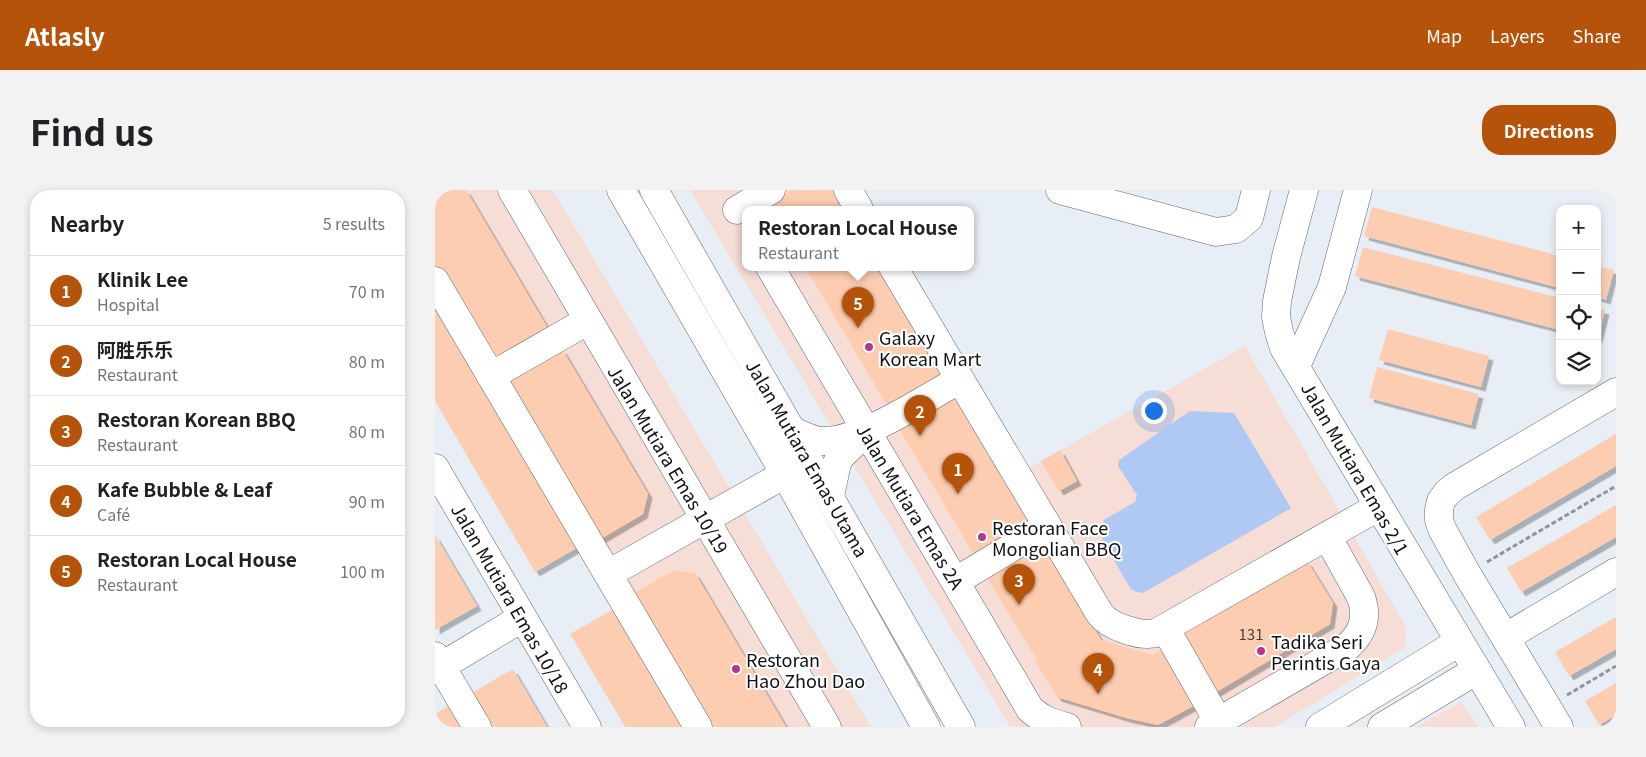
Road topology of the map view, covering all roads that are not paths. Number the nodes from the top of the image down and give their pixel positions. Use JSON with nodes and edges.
{"nodes":[{"id":1,"x":512,"y":190,"type":"edge"},
{"id":2,"x":621,"y":190,"type":"edge"},
{"id":3,"x":653,"y":190,"type":"edge"},
{"id":4,"x":771,"y":190,"type":"edge"},
{"id":5,"x":848,"y":190,"type":"edge"},
{"id":6,"x":1060,"y":190,"type":"edge"},
{"id":7,"x":1256,"y":190,"type":"edge"},
{"id":8,"x":1304,"y":190,"type":"edge"},
{"id":9,"x":1357,"y":190,"type":"edge"},
{"id":10,"x":857,"y":206,"type":"edge"},
{"id":11,"x":736,"y":208,"type":"edge"},
{"id":12,"x":772,"y":271,"type":"edge"},
{"id":13,"x":895,"y":271,"type":"edge"},
{"id":14,"x":435,"y":281,"type":"edge"},
{"id":15,"x":587,"y":321,"type":"junction"},
{"id":16,"x":1296,"y":366,"type":"junction"},
{"id":17,"x":491,"y":376,"type":"junction"},
{"id":18,"x":959,"y":380,"type":"junction"},
{"id":19,"x":1616,"y":392,"type":"edge"},
{"id":20,"x":792,"y":431,"type":"junction"},
{"id":21,"x":867,"y":432,"type":"junction"},
{"id":22,"x":435,"y":468,"type":"edge"},
{"id":23,"x":785,"y":474,"type":"junction"},
{"id":24,"x":830,"y":496,"type":"junction"},
{"id":25,"x":1378,"y":507,"type":"junction"},
{"id":26,"x":705,"y":519,"type":"junction"},
{"id":27,"x":1047,"y":526,"type":"junction"},
{"id":28,"x":1327,"y":536,"type":"junction"},
{"id":29,"x":1616,"y":572,"type":"edge"},
{"id":30,"x":608,"y":574,"type":"junction"},
{"id":31,"x":955,"y":581,"type":"junction"},
{"id":32,"x":522,"y":618,"type":"junction"},
{"id":33,"x":1165,"y":628,"type":"junction"},
{"id":34,"x":1506,"y":637,"type":"junction"},
{"id":35,"x":1459,"y":642,"type":"junction"},
{"id":36,"x":437,"y":665,"type":"edge"},
{"id":37,"x":1477,"y":670,"type":"junction"},
{"id":38,"x":1553,"y":717,"type":"edge"},
{"id":39,"x":1214,"y":724,"type":"edge"},
{"id":40,"x":477,"y":727,"type":"edge"},
{"id":41,"x":587,"y":727,"type":"edge"},
{"id":42,"x":698,"y":727,"type":"edge"},
{"id":43,"x":827,"y":727,"type":"edge"},
{"id":44,"x":926,"y":727,"type":"edge"},
{"id":45,"x":961,"y":727,"type":"edge"},
{"id":46,"x":1067,"y":727,"type":"edge"},
{"id":47,"x":1320,"y":727,"type":"edge"},
{"id":48,"x":1382,"y":727,"type":"edge"},
{"id":49,"x":1511,"y":727,"type":"edge"}],
"edges":[{"from":1,"to":15,"type":"street","name":"Jalan Mutiara Emas 10/19"},
{"from":2,"to":23,"type":"street","name":"Jalan Mutiara Emas Utama"},
{"from":3,"to":20,"type":"street","name":"Jalan Mutiara Emas Utama"},
{"from":4,"to":11,"type":"street"},
{"from":5,"to":10,"type":"street"},
{"from":6,"to":7,"type":"street"},
{"from":8,"to":16,"type":"street","name":"Jalan Mutiara Emas 2/1"},
{"from":9,"to":16,"type":"street"},
{"from":12,"to":21,"type":"street","name":"Jalan Mutiara Emas 2A"},
{"from":13,"to":18,"type":"street"},
{"from":14,"to":17,"type":"street"},
{"from":15,"to":17,"type":"street"},
{"from":15,"to":26,"type":"street","name":"Jalan Mutiara Emas 10/19"},
{"from":16,"to":25,"type":"street","name":"Jalan Mutiara Emas 2/1"},
{"from":17,"to":30,"type":"street"},
{"from":18,"to":21,"type":"street"},
{"from":18,"to":27,"type":"street"},
{"from":19,"to":34,"type":"street"},
{"from":20,"to":21,"type":"street"},
{"from":20,"to":24,"type":"street","name":"Jalan Mutiara Emas Utama"},
{"from":21,"to":24,"type":"street"},
{"from":21,"to":31,"type":"street","name":"Jalan Mutiara Emas 2A"},
{"from":22,"to":32,"type":"street","name":"Jalan Mutiara Emas 10/18"},
{"from":23,"to":26,"type":"street"},
{"from":23,"to":44,"type":"street","name":"Jalan Mutiara Emas Utama"},
{"from":24,"to":45,"type":"street","name":"Jalan Mutiara Emas Utama"},
{"from":25,"to":28,"type":"street"},
{"from":25,"to":35,"type":"street","name":"Jalan Mutiara Emas 2/1"},
{"from":26,"to":30,"type":"street"},
{"from":26,"to":43,"type":"street","name":"Jalan Mutiara Emas 10/19"},
{"from":27,"to":31,"type":"street"},
{"from":27,"to":33,"type":"street"},
{"from":28,"to":33,"type":"street"},
{"from":28,"to":39,"type":"street"},
{"from":29,"to":34,"type":"street"},
{"from":30,"to":42,"type":"street"},
{"from":31,"to":46,"type":"street","name":"Jalan Mutiara Emas 2A"},
{"from":32,"to":36,"type":"street"},
{"from":32,"to":41,"type":"street","name":"Jalan Mutiara Emas 10/18"},
{"from":33,"to":39,"type":"street"},
{"from":34,"to":38,"type":"street"},
{"from":35,"to":37,"type":"street","name":"Jalan Mutiara Emas 2/1"},
{"from":35,"to":47,"type":"street"},
{"from":36,"to":40,"type":"street"},
{"from":37,"to":48,"type":"street"},
{"from":37,"to":49,"type":"street","name":"Jalan Mutiara Emas 2/1"}]}
